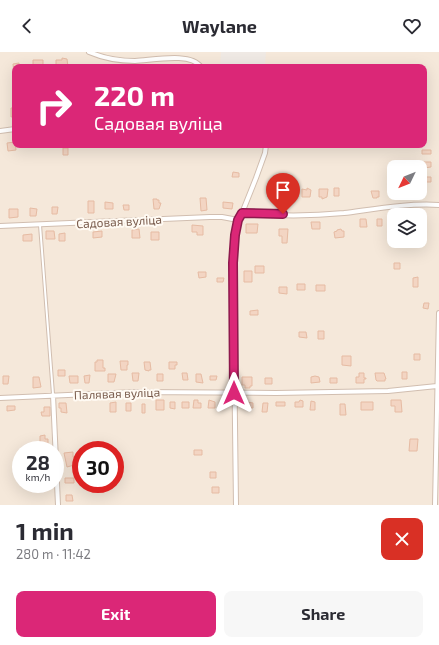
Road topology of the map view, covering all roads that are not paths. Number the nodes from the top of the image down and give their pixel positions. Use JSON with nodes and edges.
{"nodes":[{"id":1,"x":89,"y":52,"type":"edge"},
{"id":2,"x":200,"y":64,"type":"edge"},
{"id":3,"x":12,"y":129,"type":"edge"},
{"id":4,"x":0,"y":131,"type":"edge"},
{"id":5,"x":266,"y":148,"type":"edge"},
{"id":6,"x":439,"y":205,"type":"edge"},
{"id":7,"x":242,"y":213,"type":"junction"},
{"id":8,"x":238,"y":220,"type":"junction"},
{"id":9,"x":40,"y":224,"type":"junction"},
{"id":10,"x":0,"y":226,"type":"edge"},
{"id":11,"x":439,"y":313,"type":"edge"},
{"id":12,"x":438,"y":357,"type":"edge"},
{"id":13,"x":437,"y":386,"type":"junction"},
{"id":14,"x":234,"y":393,"type":"junction"},
{"id":15,"x":53,"y":395,"type":"junction"},
{"id":16,"x":0,"y":398,"type":"edge"},
{"id":17,"x":58,"y":505,"type":"edge"},
{"id":18,"x":236,"y":505,"type":"edge"},
{"id":19,"x":435,"y":505,"type":"edge"}],
"edges":[{"from":1,"to":2,"type":"street"},
{"from":3,"to":4,"type":"street"},
{"from":5,"to":7,"type":"street"},
{"from":6,"to":7,"type":"street"},
{"from":7,"to":8,"type":"street"},
{"from":8,"to":9,"type":"street","name":"Садовая вуліца"},
{"from":8,"to":14,"type":"street"},
{"from":9,"to":10,"type":"street","name":"Садовая вуліца"},
{"from":9,"to":15,"type":"lane"},
{"from":11,"to":12,"type":"street"},
{"from":12,"to":13,"type":"street"},
{"from":13,"to":14,"type":"street","name":"Палявая вуліца"},
{"from":13,"to":19,"type":"street"},
{"from":14,"to":15,"type":"street","name":"Палявая вуліца"},
{"from":14,"to":18,"type":"street"},
{"from":15,"to":16,"type":"street","name":"Палявая вуліца"},
{"from":15,"to":17,"type":"street"}]}
